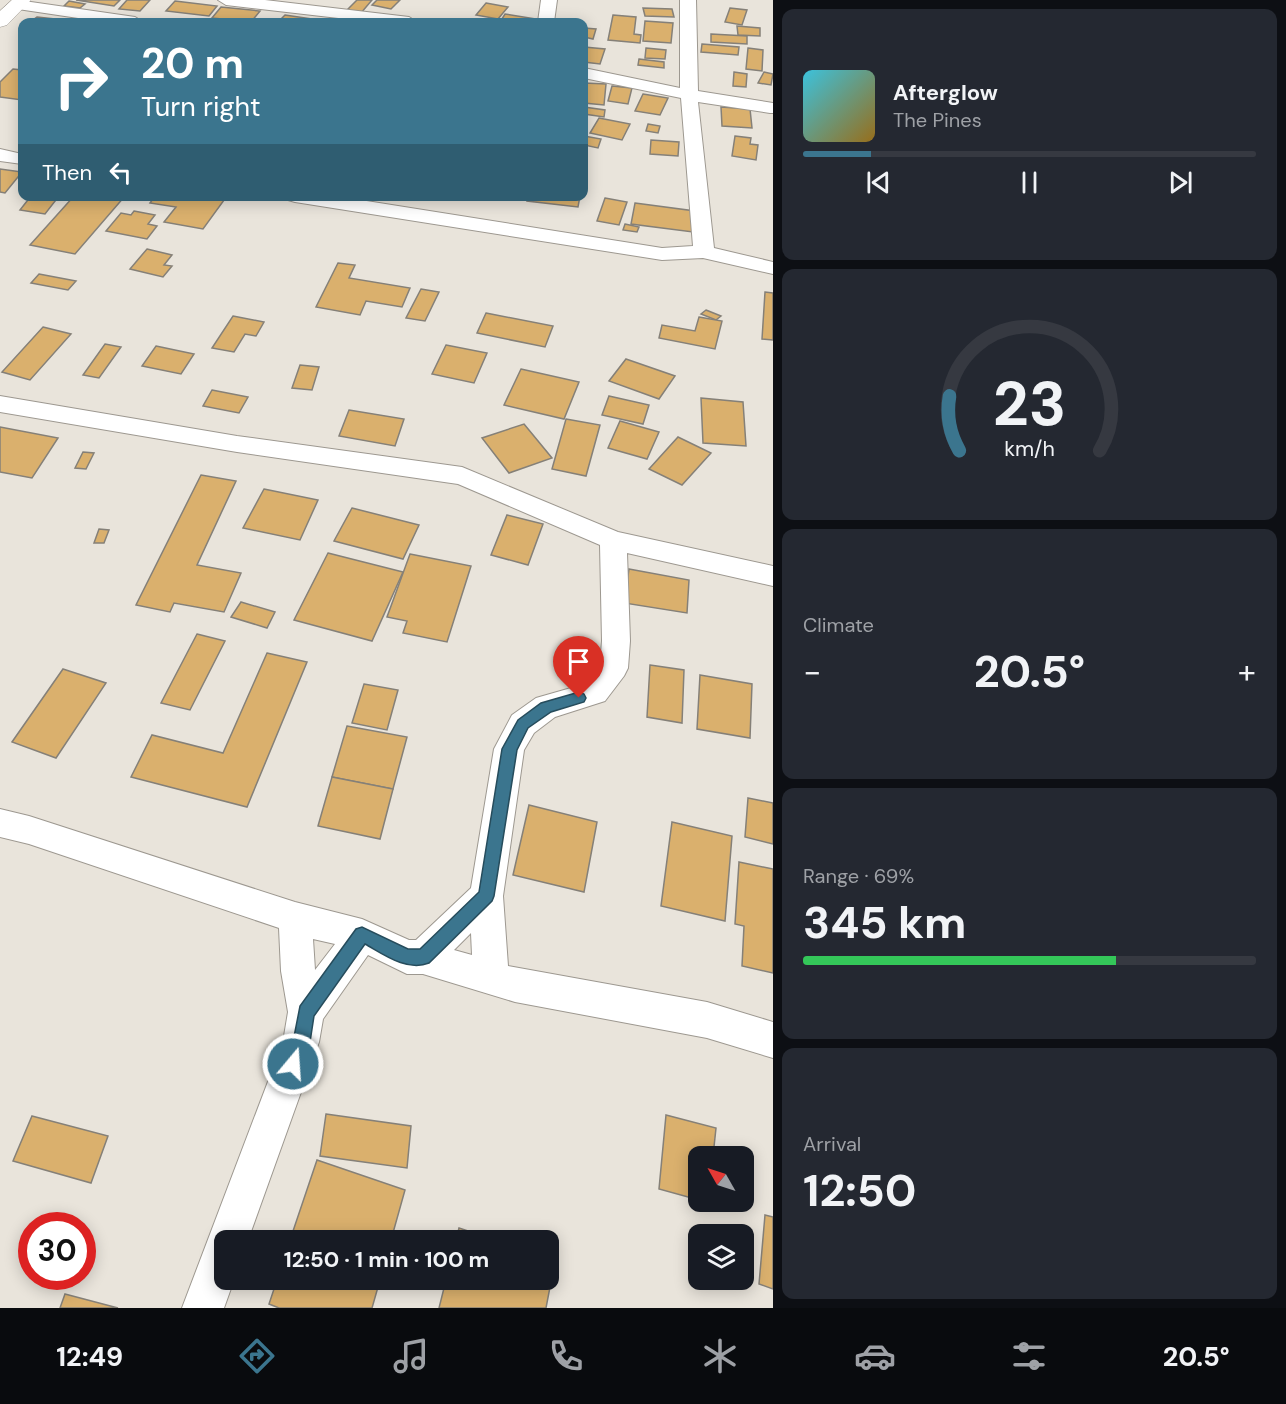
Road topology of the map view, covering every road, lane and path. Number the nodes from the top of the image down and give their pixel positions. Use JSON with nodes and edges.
{"nodes":[{"id":1,"x":226,"y":0,"type":"edge"},
{"id":2,"x":549,"y":0,"type":"edge"},
{"id":3,"x":688,"y":0,"type":"edge"},
{"id":4,"x":19,"y":2,"type":"edge"},
{"id":5,"x":112,"y":18,"type":"edge"},
{"id":6,"x":376,"y":18,"type":"edge"},
{"id":7,"x":547,"y":18,"type":"edge"},
{"id":8,"x":0,"y":21,"type":"edge"},
{"id":9,"x":588,"y":74,"type":"edge"},
{"id":10,"x":689,"y":95,"type":"junction"},
{"id":11,"x":770,"y":108,"type":"dead end"},
{"id":12,"x":0,"y":155,"type":"edge"},
{"id":13,"x":18,"y":158,"type":"edge"},
{"id":14,"x":327,"y":201,"type":"edge"},
{"id":15,"x":704,"y":252,"type":"junction"},
{"id":16,"x":773,"y":268,"type":"edge"},
{"id":17,"x":0,"y":404,"type":"edge"},
{"id":18,"x":613,"y":540,"type":"junction"},
{"id":19,"x":773,"y":576,"type":"edge"},
{"id":20,"x":0,"y":823,"type":"edge"},
{"id":21,"x":486,"y":896,"type":"junction"},
{"id":22,"x":295,"y":918,"type":"junction"},
{"id":23,"x":362,"y":935,"type":"junction"},
{"id":24,"x":423,"y":957,"type":"junction"},
{"id":25,"x":491,"y":978,"type":"junction"},
{"id":26,"x":306,"y":1012,"type":"junction"},
{"id":27,"x":773,"y":1040,"type":"edge"},
{"id":28,"x":232,"y":1230,"type":"edge"},
{"id":29,"x":214,"y":1278,"type":"edge"},
{"id":30,"x":203,"y":1308,"type":"edge"}],
"edges":[{"from":1,"to":6,"type":"street"},
{"from":2,"to":7,"type":"street"},
{"from":3,"to":10,"type":"street"},
{"from":4,"to":5,"type":"street"},
{"from":4,"to":8,"type":"street"},
{"from":9,"to":10,"type":"street"},
{"from":10,"to":11,"type":"street"},
{"from":10,"to":15,"type":"street"},
{"from":12,"to":13,"type":"street"},
{"from":14,"to":15,"type":"street"},
{"from":15,"to":16,"type":"street"},
{"from":17,"to":18,"type":"street"},
{"from":18,"to":19,"type":"street"},
{"from":18,"to":21,"type":"street"},
{"from":20,"to":22,"type":"street"},
{"from":21,"to":24,"type":"street"},
{"from":21,"to":25,"type":"street"},
{"from":22,"to":23,"type":"street"},
{"from":22,"to":26,"type":"street"},
{"from":23,"to":24,"type":"street"},
{"from":23,"to":26,"type":"street"},
{"from":24,"to":25,"type":"street"},
{"from":25,"to":27,"type":"street"},
{"from":26,"to":28,"type":"street"},
{"from":29,"to":30,"type":"street"}]}
